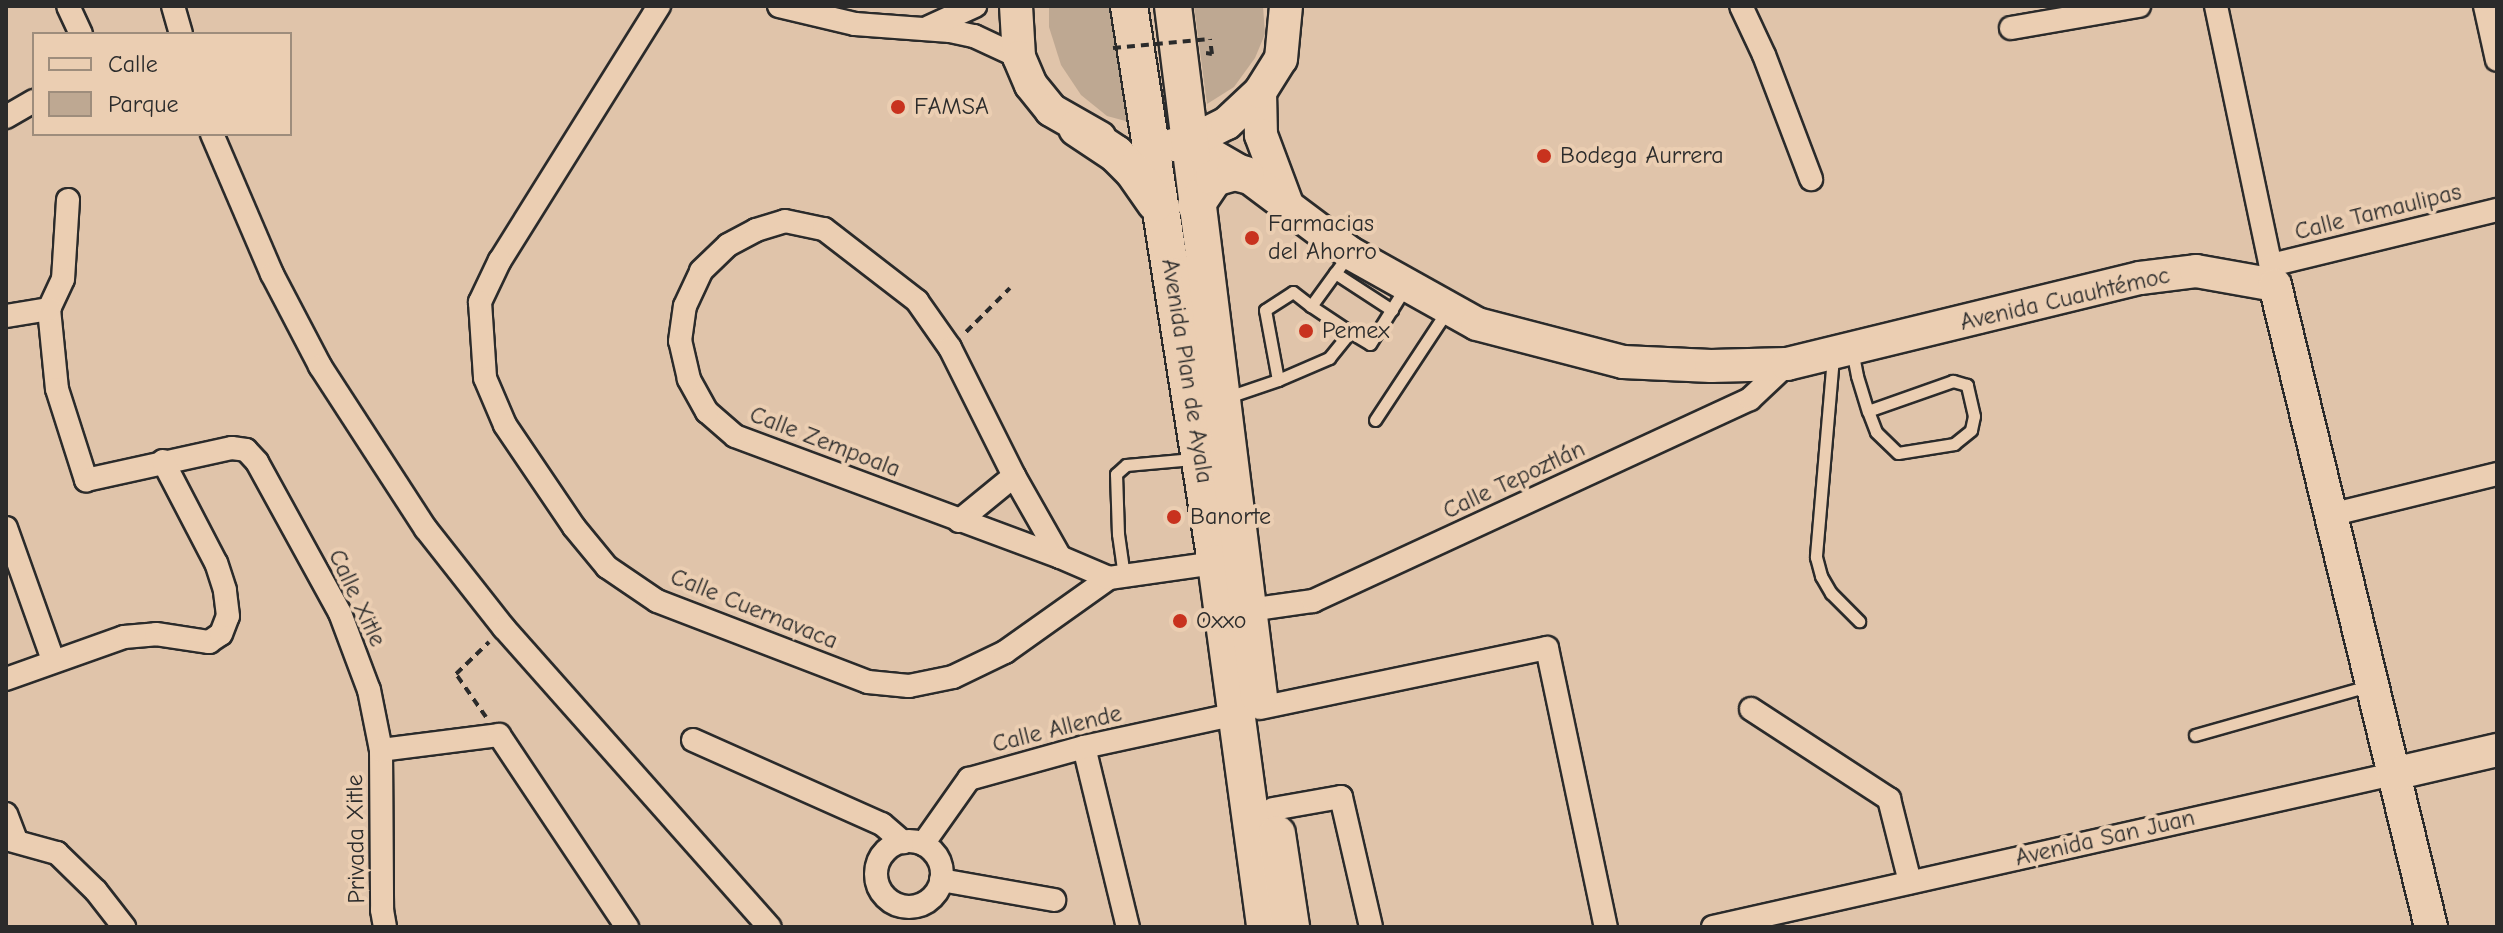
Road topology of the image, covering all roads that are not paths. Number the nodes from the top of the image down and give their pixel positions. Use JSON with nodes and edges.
{"nodes":[{"id":1,"x":68,"y":6,"type":"edge"},
{"id":2,"x":173,"y":6,"type":"edge"},
{"id":3,"x":659,"y":6,"type":"edge"},
{"id":4,"x":779,"y":6,"type":"edge"},
{"id":5,"x":975,"y":6,"type":"edge"},
{"id":6,"x":1016,"y":6,"type":"edge"},
{"id":7,"x":1129,"y":6,"type":"edge"},
{"id":8,"x":1173,"y":6,"type":"edge"},
{"id":9,"x":1741,"y":6,"type":"edge"},
{"id":10,"x":2139,"y":6,"type":"edge"},
{"id":11,"x":2216,"y":6,"type":"edge"},
{"id":12,"x":2485,"y":6,"type":"edge"},
{"id":13,"x":1288,"y":11,"type":"edge"},
{"id":14,"x":927,"y":28,"type":"junction"},
{"id":15,"x":2011,"y":28,"type":"dead end"},
{"id":16,"x":80,"y":32,"type":"edge"},
{"id":17,"x":180,"y":32,"type":"edge"},
{"id":18,"x":1019,"y":57,"type":"junction"},
{"id":19,"x":2497,"y":60,"type":"edge"},
{"id":20,"x":1260,"y":92,"type":"junction"},
{"id":21,"x":32,"y":102,"type":"edge"},
{"id":22,"x":6,"y":117,"type":"edge"},
{"id":23,"x":1077,"y":128,"type":"junction"},
{"id":24,"x":213,"y":136,"type":"edge"},
{"id":25,"x":1189,"y":142,"type":"junction"},
{"id":26,"x":1149,"y":149,"type":"junction"},
{"id":27,"x":1246,"y":175,"type":"junction"},
{"id":28,"x":1811,"y":179,"type":"dead end"},
{"id":29,"x":68,"y":200,"type":"dead end"},
{"id":30,"x":1287,"y":204,"type":"junction"},
{"id":31,"x":1196,"y":205,"type":"junction"},
{"id":32,"x":2497,"y":210,"type":"edge"},
{"id":33,"x":1165,"y":225,"type":"junction"},
{"id":34,"x":1342,"y":263,"type":"junction"},
{"id":35,"x":2273,"y":275,"type":"junction"},
{"id":36,"x":1399,"y":299,"type":"junction"},
{"id":37,"x":1311,"y":306,"type":"junction"},
{"id":38,"x":49,"y":309,"type":"junction"},
{"id":39,"x":1448,"y":309,"type":"junction"},
{"id":40,"x":6,"y":316,"type":"edge"},
{"id":41,"x":1350,"y":332,"type":"junction"},
{"id":42,"x":1842,"y":350,"type":"junction"},
{"id":43,"x":1787,"y":364,"type":"junction"},
{"id":44,"x":1278,"y":380,"type":"junction"},
{"id":45,"x":1221,"y":400,"type":"junction"},
{"id":46,"x":1868,"y":411,"type":"junction"},
{"id":47,"x":1375,"y":420,"type":"dead end"},
{"id":48,"x":1200,"y":458,"type":"junction"},
{"id":49,"x":163,"y":461,"type":"junction"},
{"id":50,"x":2497,"y":474,"type":"edge"},
{"id":51,"x":1014,"y":476,"type":"junction"},
{"id":52,"x":2330,"y":515,"type":"junction"},
{"id":53,"x":959,"y":521,"type":"junction"},
{"id":54,"x":6,"y":528,"type":"edge"},
{"id":55,"x":1060,"y":557,"type":"junction"},
{"id":56,"x":1216,"y":563,"type":"junction"},
{"id":57,"x":1117,"y":577,"type":"junction"},
{"id":58,"x":1249,"y":610,"type":"junction"},
{"id":59,"x":1859,"y":621,"type":"dead end"},
{"id":60,"x":53,"y":660,"type":"junction"},
{"id":61,"x":6,"y":679,"type":"edge"},
{"id":62,"x":2371,"y":685,"type":"junction"},
{"id":63,"x":1751,"y":709,"type":"dead end"},
{"id":64,"x":1248,"y":711,"type":"junction"},
{"id":65,"x":2195,"y":735,"type":"dead end"},
{"id":66,"x":693,"y":740,"type":"dead end"},
{"id":67,"x":1084,"y":747,"type":"junction"},
{"id":68,"x":381,"y":750,"type":"junction"},
{"id":69,"x":2497,"y":750,"type":"edge"},
{"id":70,"x":2393,"y":774,"type":"junction"},
{"id":71,"x":1273,"y":809,"type":"junction"},
{"id":72,"x":6,"y":814,"type":"edge"},
{"id":73,"x":11,"y":840,"type":"edge"},
{"id":74,"x":913,"y":843,"type":"junction"},
{"id":75,"x":941,"y":880,"type":"junction"},
{"id":76,"x":1910,"y":882,"type":"junction"},
{"id":77,"x":1054,"y":900,"type":"dead end"},
{"id":78,"x":903,"y":917,"type":"edge"},
{"id":79,"x":124,"y":927,"type":"edge"},
{"id":80,"x":385,"y":927,"type":"edge"},
{"id":81,"x":627,"y":927,"type":"edge"},
{"id":82,"x":769,"y":927,"type":"edge"},
{"id":83,"x":1128,"y":927,"type":"edge"},
{"id":84,"x":1265,"y":927,"type":"edge"},
{"id":85,"x":1291,"y":927,"type":"edge"},
{"id":86,"x":1371,"y":927,"type":"edge"},
{"id":87,"x":1606,"y":927,"type":"edge"},
{"id":88,"x":1713,"y":927,"type":"edge"},
{"id":89,"x":2431,"y":927,"type":"edge"}],
"edges":[{"from":1,"to":16,"type":"street"},
{"from":2,"to":17,"type":"street"},
{"from":3,"to":57,"type":"street","name":"Calle Cuernavaca"},
{"from":4,"to":14,"type":"street"},
{"from":5,"to":14,"type":"street"},
{"from":6,"to":18,"type":"main road"},
{"from":7,"to":26,"type":"main road","name":"Avenida Plan de Ayala"},
{"from":8,"to":25,"type":"main road","name":"Avenida Plan de Ayala"},
{"from":9,"to":28,"type":"street"},
{"from":10,"to":15,"type":"street"},
{"from":11,"to":35,"type":"street"},
{"from":12,"to":19,"type":"street"},
{"from":13,"to":20,"type":"main road"},
{"from":14,"to":18,"type":"street"},
{"from":18,"to":23,"type":"main road"},
{"from":20,"to":25,"type":"main road"},
{"from":20,"to":30,"type":"main road"},
{"from":21,"to":22,"type":"street"},
{"from":23,"to":26,"type":"main road"},
{"from":23,"to":33,"type":"main road"},
{"from":24,"to":82,"type":"street"},
{"from":25,"to":26,"type":"main road"},
{"from":25,"to":27,"type":"main road","name":"Avenida Cuauhtémoc"},
{"from":25,"to":31,"type":"main road","name":"Avenida Plan de Ayala"},
{"from":26,"to":33,"type":"main road","name":"Avenida Plan de Ayala"},
{"from":27,"to":30,"type":"main road","name":"Avenida Cuauhtémoc"},
{"from":27,"to":31,"type":"main road"},
{"from":29,"to":38,"type":"street"},
{"from":30,"to":34,"type":"main road","name":"Avenida Cuauhtémoc"},
{"from":31,"to":45,"type":"main road","name":"Avenida Plan de Ayala"},
{"from":32,"to":35,"type":"street","name":"Calle Tamaulipas"},
{"from":33,"to":48,"type":"main road","name":"Avenida Plan de Ayala"},
{"from":34,"to":36,"type":"main road","name":"Avenida Cuauhtémoc"},
{"from":34,"to":37,"type":"lane"},
{"from":35,"to":42,"type":"main road","name":"Avenida Cuauhtémoc"},
{"from":35,"to":52,"type":"main road"},
{"from":36,"to":39,"type":"main road","name":"Avenida Cuauhtémoc"},
{"from":36,"to":41,"type":"lane"},
{"from":37,"to":41,"type":"lane"},
{"from":37,"to":44,"type":"lane"},
{"from":38,"to":40,"type":"street"},
{"from":38,"to":49,"type":"street","name":"Calle Xitle"},
{"from":39,"to":43,"type":"main road","name":"Avenida Cuauhtémoc"},
{"from":39,"to":47,"type":"lane"},
{"from":41,"to":44,"type":"lane"},
{"from":42,"to":43,"type":"main road","name":"Avenida Cuauhtémoc"},
{"from":42,"to":46,"type":"lane"},
{"from":42,"to":59,"type":"lane"},
{"from":43,"to":58,"type":"street","name":"Calle Tepoztlán"},
{"from":44,"to":45,"type":"lane"},
{"from":45,"to":58,"type":"main road","name":"Avenida Plan de Ayala"},
{"from":46,"to":46,"type":"lane"},
{"from":48,"to":56,"type":"main road","name":"Avenida Plan de Ayala"},
{"from":48,"to":57,"type":"lane"},
{"from":49,"to":60,"type":"street"},
{"from":49,"to":68,"type":"street","name":"Calle Xitle"},
{"from":50,"to":52,"type":"street"},
{"from":51,"to":53,"type":"street"},
{"from":51,"to":53,"type":"street","name":"Calle Zempoala"},
{"from":51,"to":55,"type":"street","name":"Calle Zempoala"},
{"from":52,"to":62,"type":"main road"},
{"from":53,"to":55,"type":"street","name":"Calle Zempoala"},
{"from":54,"to":60,"type":"street"},
{"from":55,"to":57,"type":"street","name":"Calle Zempoala"},
{"from":56,"to":57,"type":"street","name":"Calle Cuernavaca"},
{"from":56,"to":64,"type":"main road","name":"Avenida Plan de Ayala"},
{"from":58,"to":64,"type":"main road","name":"Avenida Plan de Ayala"},
{"from":60,"to":61,"type":"street"},
{"from":62,"to":65,"type":"lane"},
{"from":62,"to":70,"type":"main road"},
{"from":63,"to":76,"type":"street"},
{"from":64,"to":67,"type":"street","name":"Calle Allende"},
{"from":64,"to":71,"type":"main road","name":"Avenida Plan de Ayala"},
{"from":64,"to":84,"type":"main road","name":"Avenida Plan de Ayala"},
{"from":64,"to":87,"type":"street","name":"Calle Allende"},
{"from":66,"to":74,"type":"street"},
{"from":67,"to":74,"type":"street","name":"Calle Allende"},
{"from":67,"to":83,"type":"street"},
{"from":68,"to":80,"type":"street","name":"Privada Xitle"},
{"from":68,"to":81,"type":"street"},
{"from":69,"to":70,"type":"main road","name":"Avenida San Juan"},
{"from":70,"to":76,"type":"street","name":"Avenida San Juan"},
{"from":70,"to":89,"type":"main road"},
{"from":71,"to":85,"type":"main road","name":"Avenida Plan de Ayala"},
{"from":71,"to":86,"type":"street"},
{"from":72,"to":73,"type":"street"},
{"from":73,"to":79,"type":"street"},
{"from":74,"to":75,"type":"street"},
{"from":74,"to":78,"type":"street"},
{"from":75,"to":77,"type":"street"},
{"from":75,"to":78,"type":"street"},
{"from":76,"to":88,"type":"street","name":"Avenida San Juan"}]}
